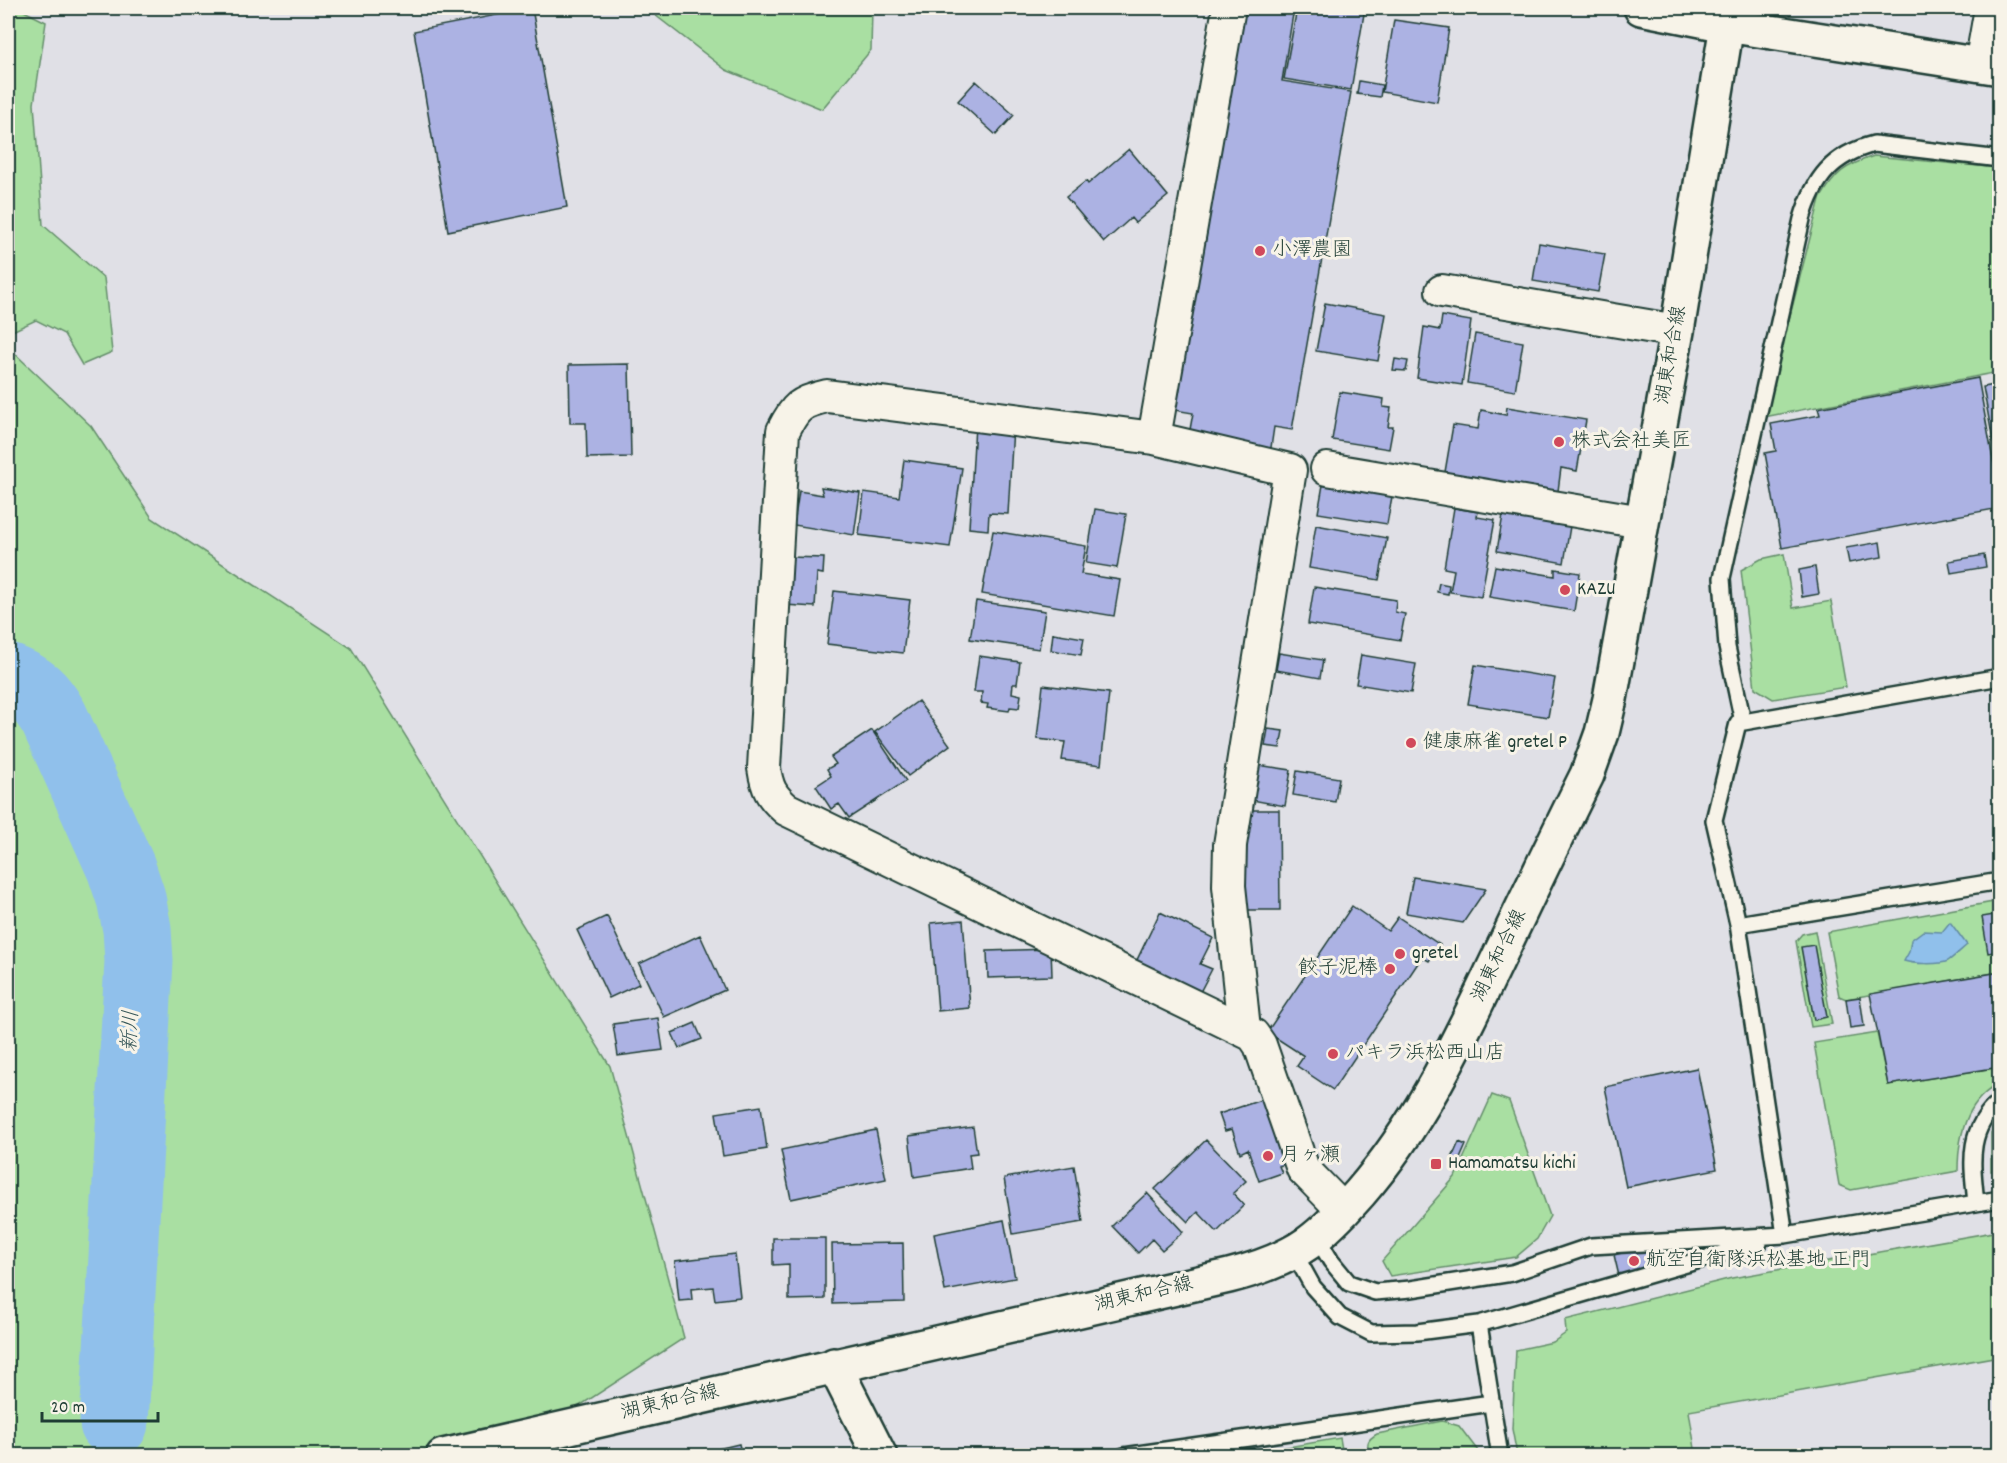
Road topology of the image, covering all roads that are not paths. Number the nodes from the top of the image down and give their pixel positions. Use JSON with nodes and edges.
{"nodes":[{"id":1,"x":1229,"y":8,"type":"edge"},
{"id":2,"x":1641,"y":8,"type":"edge"},
{"id":3,"x":1991,"y":8,"type":"edge"},
{"id":4,"x":1726,"y":25,"type":"junction"},
{"id":5,"x":1990,"y":66,"type":"edge"},
{"id":6,"x":2000,"y":159,"type":"edge"},
{"id":7,"x":1442,"y":291,"type":"dead end"},
{"id":8,"x":1677,"y":331,"type":"junction"},
{"id":9,"x":1154,"y":438,"type":"junction"},
{"id":10,"x":1327,"y":469,"type":"dead end"},
{"id":11,"x":1642,"y":522,"type":"junction"},
{"id":12,"x":2000,"y":677,"type":"edge"},
{"id":13,"x":1743,"y":722,"type":"junction"},
{"id":14,"x":2000,"y":881,"type":"edge"},
{"id":15,"x":1738,"y":924,"type":"junction"},
{"id":16,"x":1244,"y":1029,"type":"junction"},
{"id":17,"x":2000,"y":1101,"type":"edge"},
{"id":18,"x":2000,"y":1199,"type":"edge"},
{"id":19,"x":1976,"y":1203,"type":"junction"},
{"id":20,"x":1344,"y":1211,"type":"junction"},
{"id":21,"x":1785,"y":1235,"type":"junction"},
{"id":22,"x":1305,"y":1244,"type":"junction"},
{"id":23,"x":1479,"y":1324,"type":"junction"},
{"id":24,"x":834,"y":1365,"type":"junction"},
{"id":25,"x":1491,"y":1403,"type":"junction"},
{"id":26,"x":443,"y":1455,"type":"edge"},
{"id":27,"x":880,"y":1455,"type":"edge"},
{"id":28,"x":1124,"y":1455,"type":"edge"},
{"id":29,"x":1500,"y":1455,"type":"edge"}],
"edges":[{"from":1,"to":9,"type":"street"},
{"from":2,"to":4,"type":"main road"},
{"from":3,"to":5,"type":"street"},
{"from":4,"to":5,"type":"main road"},
{"from":4,"to":8,"type":"main road","name":"湖東和合線"},
{"from":6,"to":13,"type":"lane"},
{"from":7,"to":8,"type":"street"},
{"from":8,"to":11,"type":"main road","name":"湖東和合線"},
{"from":9,"to":16,"type":"street"},
{"from":9,"to":16,"type":"street"},
{"from":10,"to":11,"type":"street"},
{"from":11,"to":20,"type":"main road","name":"湖東和合線"},
{"from":12,"to":13,"type":"lane"},
{"from":13,"to":15,"type":"lane"},
{"from":14,"to":15,"type":"lane"},
{"from":15,"to":21,"type":"lane"},
{"from":16,"to":20,"type":"street"},
{"from":17,"to":19,"type":"lane"},
{"from":18,"to":19,"type":"lane"},
{"from":19,"to":21,"type":"lane"},
{"from":20,"to":22,"type":"main road","name":"湖東和合線"},
{"from":21,"to":22,"type":"lane"},
{"from":21,"to":23,"type":"lane"},
{"from":22,"to":23,"type":"lane"},
{"from":22,"to":24,"type":"main road","name":"湖東和合線"},
{"from":23,"to":25,"type":"lane"},
{"from":24,"to":26,"type":"main road","name":"湖東和合線"},
{"from":24,"to":27,"type":"main road"},
{"from":25,"to":28,"type":"lane"},
{"from":25,"to":29,"type":"lane"}]}
